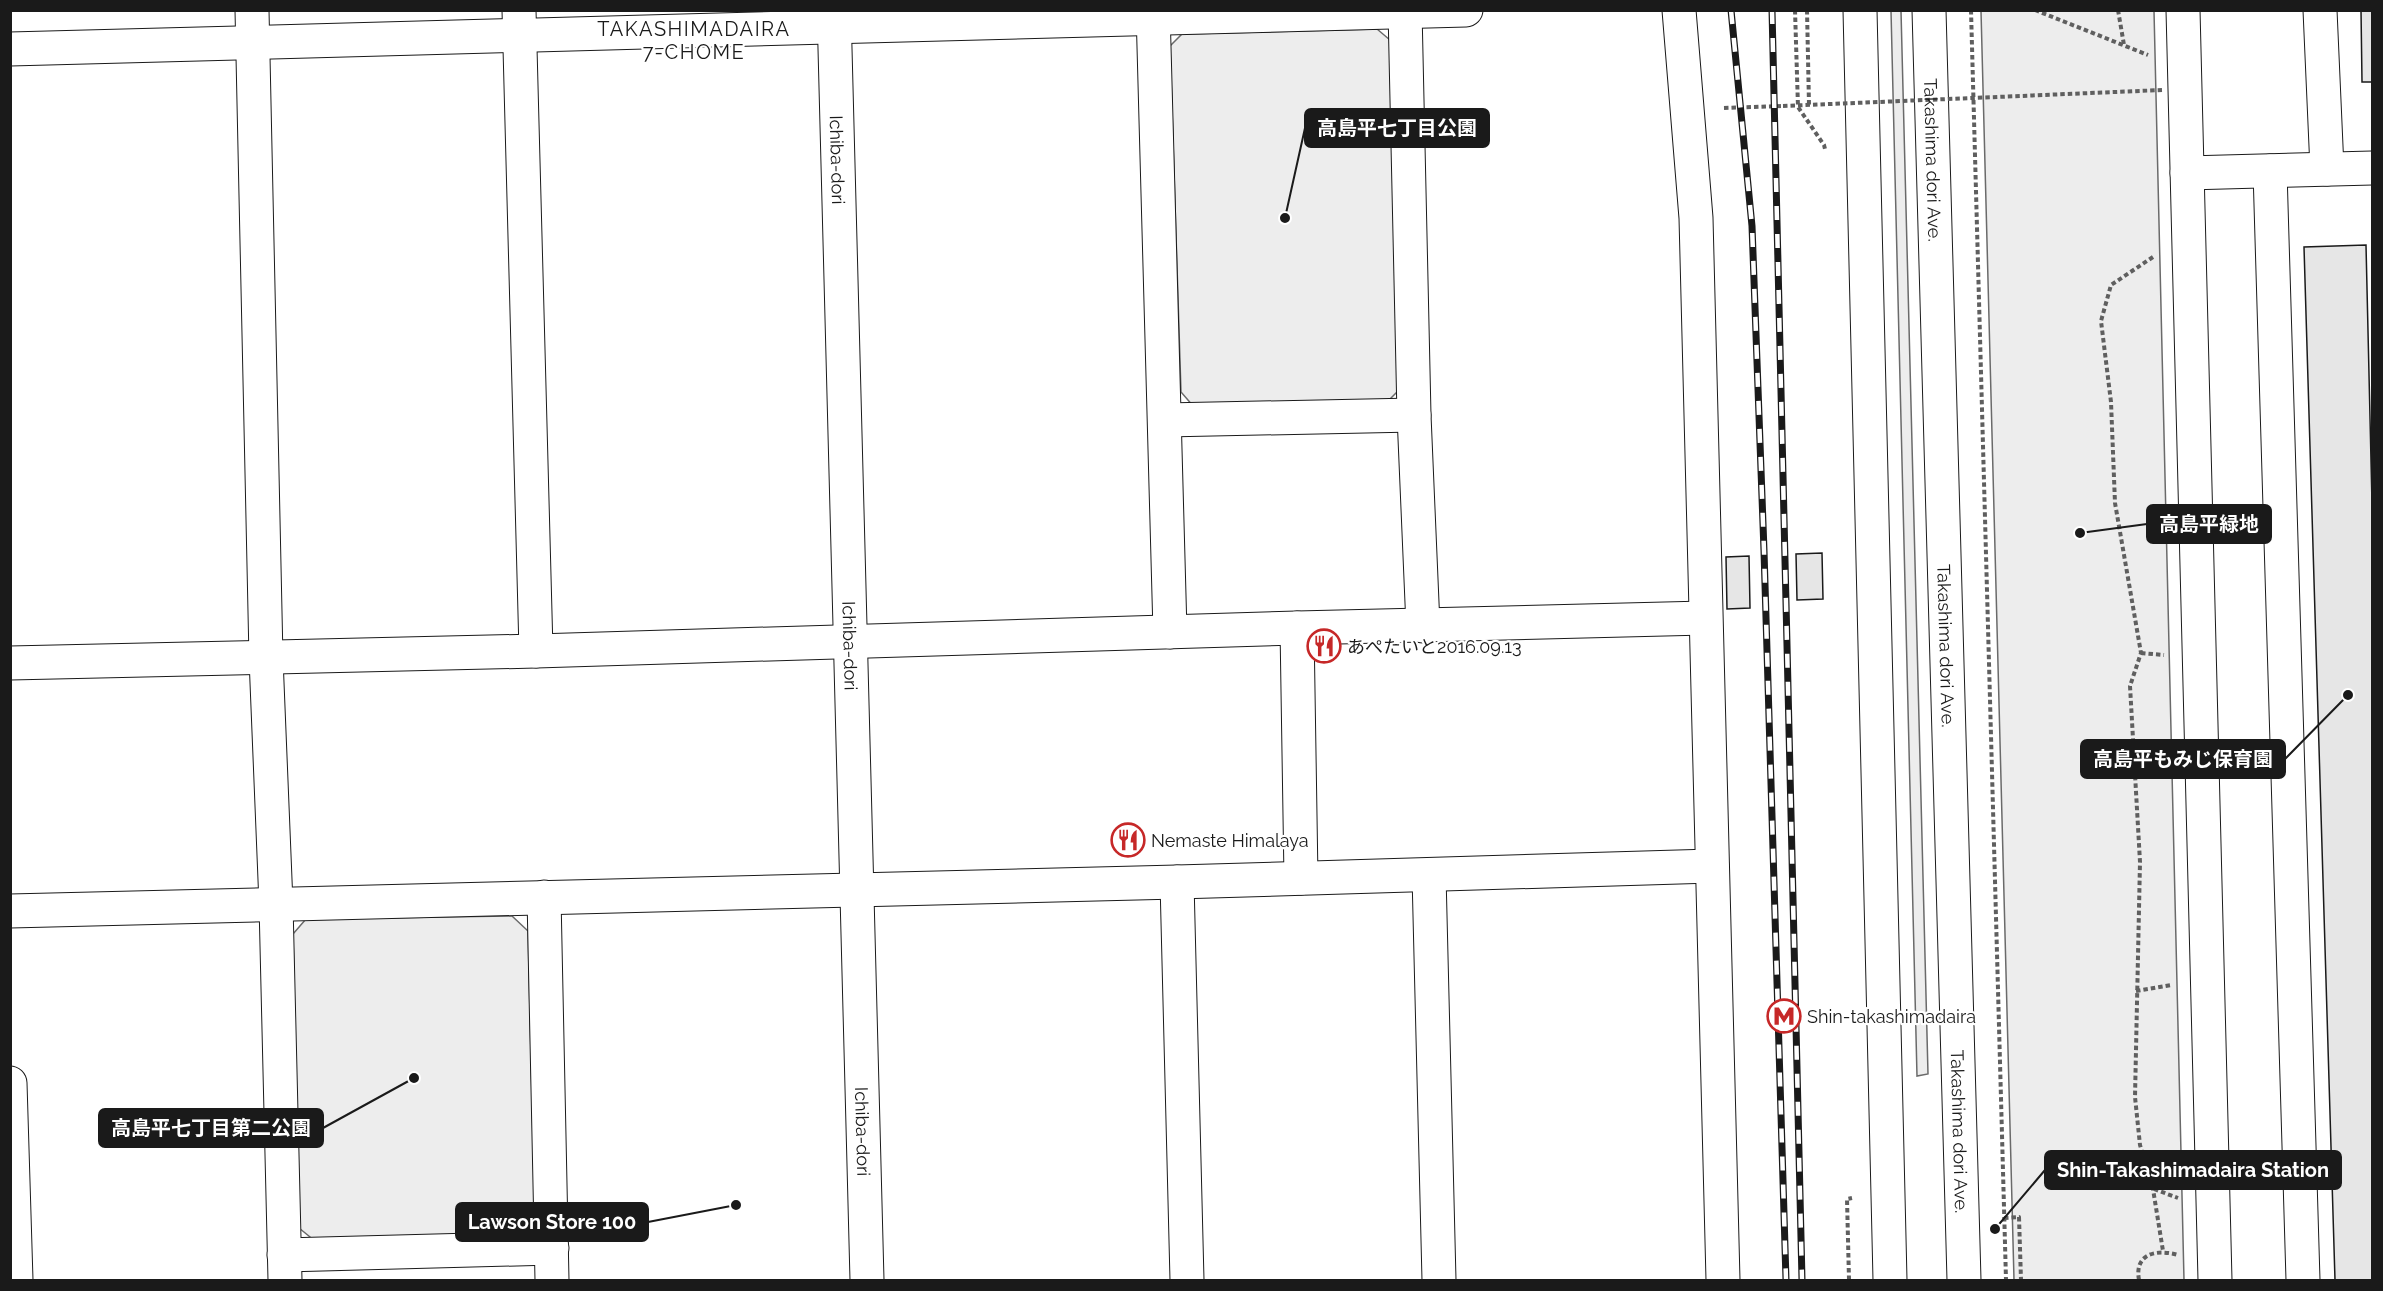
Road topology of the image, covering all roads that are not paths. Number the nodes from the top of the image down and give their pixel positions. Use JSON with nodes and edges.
{"nodes":[{"id":1,"x":1466,"y":10,"type":"edge"},
{"id":2,"x":1679,"y":10,"type":"edge"},
{"id":3,"x":1860,"y":10,"type":"edge"},
{"id":4,"x":1929,"y":10,"type":"edge"},
{"id":5,"x":2183,"y":10,"type":"edge"},
{"id":6,"x":2320,"y":10,"type":"edge"},
{"id":7,"x":1406,"y":11,"type":"edge"},
{"id":8,"x":1153,"y":15,"type":"edge"},
{"id":9,"x":835,"y":19,"type":"edge"},
{"id":10,"x":520,"y":23,"type":"edge"},
{"id":11,"x":253,"y":26,"type":"edge"},
{"id":12,"x":10,"y":49,"type":"edge"},
{"id":13,"x":2373,"y":168,"type":"edge"},
{"id":14,"x":2327,"y":169,"type":"junction"},
{"id":15,"x":2270,"y":171,"type":"junction"},
{"id":16,"x":2187,"y":173,"type":"junction"},
{"id":17,"x":1414,"y":415,"type":"junction"},
{"id":18,"x":1165,"y":420,"type":"junction"},
{"id":19,"x":1704,"y":618,"type":"junction"},
{"id":20,"x":1423,"y":626,"type":"junction"},
{"id":21,"x":1297,"y":628,"type":"junction"},
{"id":22,"x":1170,"y":632,"type":"junction"},
{"id":23,"x":849,"y":642,"type":"junction"},
{"id":24,"x":536,"y":651,"type":"junction"},
{"id":25,"x":266,"y":658,"type":"junction"},
{"id":26,"x":10,"y":663,"type":"edge"},
{"id":27,"x":1712,"y":866,"type":"junction"},
{"id":28,"x":1429,"y":874,"type":"junction"},
{"id":29,"x":1301,"y":878,"type":"junction"},
{"id":30,"x":1177,"y":882,"type":"junction"},
{"id":31,"x":856,"y":889,"type":"junction"},
{"id":32,"x":544,"y":897,"type":"junction"},
{"id":33,"x":276,"y":904,"type":"junction"},
{"id":34,"x":10,"y":912,"type":"edge"},
{"id":35,"x":10,"y":1083,"type":"edge"},
{"id":36,"x":552,"y":1248,"type":"junction"},
{"id":37,"x":285,"y":1268,"type":"edge"},
{"id":38,"x":16,"y":1281,"type":"edge"},
{"id":39,"x":552,"y":1281,"type":"edge"},
{"id":40,"x":867,"y":1281,"type":"edge"},
{"id":41,"x":1187,"y":1281,"type":"edge"},
{"id":42,"x":1439,"y":1281,"type":"edge"},
{"id":43,"x":1723,"y":1281,"type":"edge"},
{"id":44,"x":1890,"y":1281,"type":"edge"},
{"id":45,"x":1964,"y":1281,"type":"edge"},
{"id":46,"x":2215,"y":1281,"type":"edge"},
{"id":47,"x":2303,"y":1281,"type":"edge"}],
"edges":[{"from":1,"to":7,"type":"street"},
{"from":2,"to":19,"type":"street"},
{"from":3,"to":44,"type":"street"},
{"from":4,"to":45,"type":"street","name":"Takashima dori Ave."},
{"from":5,"to":16,"type":"street"},
{"from":6,"to":14,"type":"street"},
{"from":7,"to":8,"type":"street"},
{"from":7,"to":17,"type":"street"},
{"from":8,"to":9,"type":"street"},
{"from":8,"to":18,"type":"street"},
{"from":9,"to":10,"type":"street"},
{"from":9,"to":23,"type":"street","name":"Ichiba-dori"},
{"from":10,"to":11,"type":"street"},
{"from":10,"to":24,"type":"street"},
{"from":11,"to":12,"type":"street"},
{"from":11,"to":25,"type":"street"},
{"from":13,"to":14,"type":"street"},
{"from":14,"to":15,"type":"street"},
{"from":15,"to":16,"type":"street"},
{"from":15,"to":47,"type":"street"},
{"from":16,"to":46,"type":"street"},
{"from":17,"to":18,"type":"street"},
{"from":17,"to":20,"type":"street"},
{"from":18,"to":22,"type":"street"},
{"from":19,"to":20,"type":"street"},
{"from":19,"to":27,"type":"street"},
{"from":20,"to":21,"type":"street"},
{"from":21,"to":22,"type":"street"},
{"from":21,"to":29,"type":"street"},
{"from":22,"to":23,"type":"street"},
{"from":23,"to":24,"type":"street"},
{"from":23,"to":31,"type":"street","name":"Ichiba-dori"},
{"from":24,"to":25,"type":"street"},
{"from":25,"to":26,"type":"street"},
{"from":25,"to":33,"type":"street"},
{"from":27,"to":28,"type":"street"},
{"from":27,"to":43,"type":"street"},
{"from":28,"to":29,"type":"street"},
{"from":28,"to":42,"type":"street"},
{"from":29,"to":30,"type":"street"},
{"from":30,"to":31,"type":"street"},
{"from":30,"to":41,"type":"street"},
{"from":31,"to":32,"type":"street"},
{"from":31,"to":40,"type":"street","name":"Ichiba-dori"},
{"from":32,"to":33,"type":"street"},
{"from":32,"to":36,"type":"street"},
{"from":33,"to":34,"type":"street"},
{"from":33,"to":37,"type":"street"},
{"from":35,"to":38,"type":"street"},
{"from":36,"to":37,"type":"street"},
{"from":36,"to":39,"type":"street"}]}
